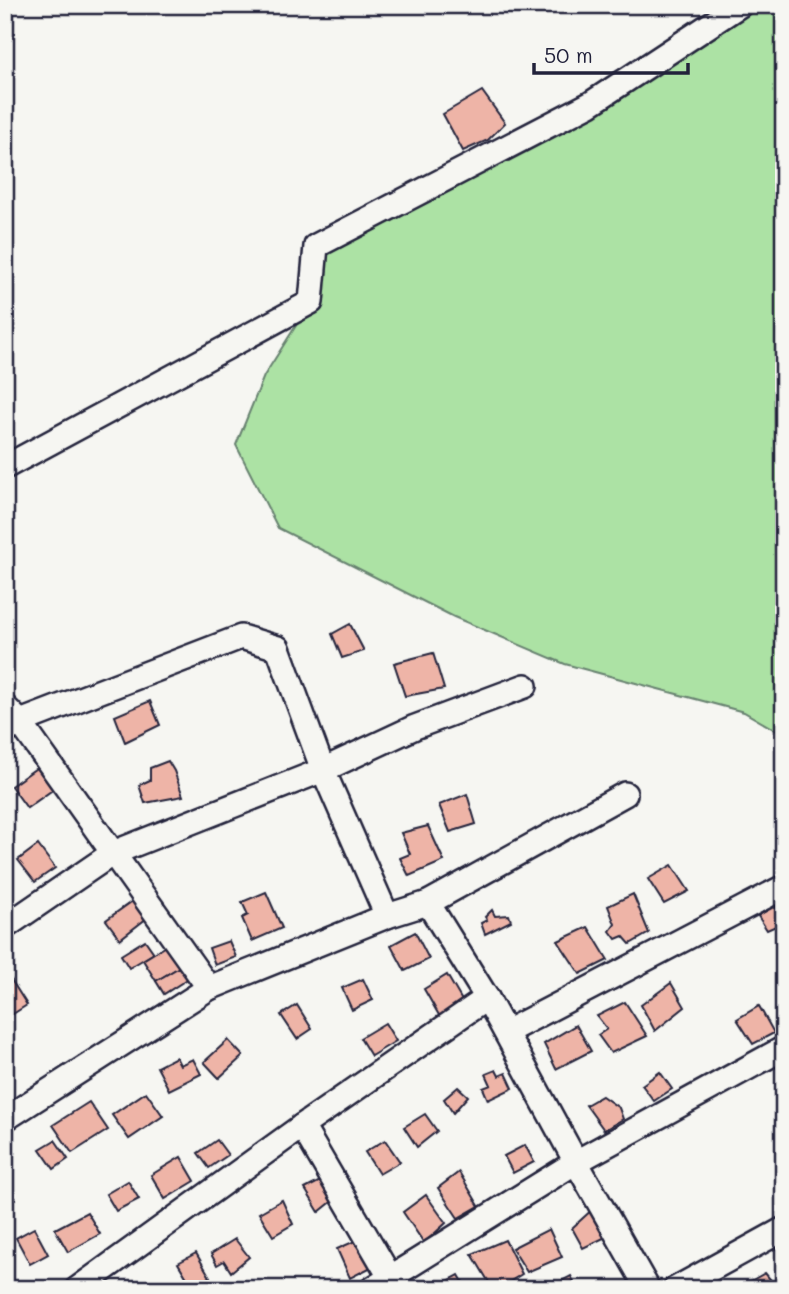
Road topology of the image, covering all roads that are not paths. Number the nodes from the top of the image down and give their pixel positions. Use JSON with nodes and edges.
{"nodes":[{"id":1,"x":740,"y":5,"type":"edge"},
{"id":2,"x":5,"y":467,"type":"edge"},
{"id":3,"x":525,"y":685,"type":"dead end"},
{"id":4,"x":10,"y":721,"type":"edge"},
{"id":5,"x":323,"y":770,"type":"junction"},
{"id":6,"x":625,"y":794,"type":"dead end"},
{"id":7,"x":113,"y":853,"type":"junction"},
{"id":8,"x":784,"y":887,"type":"edge"},
{"id":9,"x":428,"y":904,"type":"junction"},
{"id":10,"x":387,"y":916,"type":"junction"},
{"id":11,"x":5,"y":927,"type":"edge"},
{"id":12,"x":209,"y":988,"type":"junction"},
{"id":13,"x":487,"y":998,"type":"junction"},
{"id":14,"x":506,"y":1032,"type":"junction"},
{"id":15,"x":784,"y":1048,"type":"edge"},
{"id":16,"x":5,"y":1119,"type":"edge"},
{"id":17,"x":302,"y":1126,"type":"junction"},
{"id":18,"x":576,"y":1162,"type":"junction"},
{"id":19,"x":784,"y":1229,"type":"edge"},
{"id":20,"x":387,"y":1285,"type":"edge"},
{"id":21,"x":77,"y":1289,"type":"edge"},
{"id":22,"x":648,"y":1289,"type":"edge"},
{"id":23,"x":675,"y":1289,"type":"edge"}],
"edges":[{"from":1,"to":2,"type":"street"},
{"from":3,"to":5,"type":"street"},
{"from":4,"to":5,"type":"street"},
{"from":4,"to":7,"type":"street"},
{"from":5,"to":7,"type":"street"},
{"from":5,"to":10,"type":"street"},
{"from":6,"to":9,"type":"street"},
{"from":7,"to":11,"type":"street"},
{"from":7,"to":12,"type":"street"},
{"from":8,"to":14,"type":"street"},
{"from":9,"to":10,"type":"street"},
{"from":9,"to":13,"type":"street"},
{"from":10,"to":12,"type":"street"},
{"from":12,"to":16,"type":"street"},
{"from":13,"to":14,"type":"street"},
{"from":13,"to":17,"type":"street"},
{"from":14,"to":18,"type":"street"},
{"from":15,"to":18,"type":"street"},
{"from":17,"to":20,"type":"street"},
{"from":17,"to":21,"type":"street"},
{"from":18,"to":20,"type":"street"},
{"from":18,"to":22,"type":"street"},
{"from":19,"to":23,"type":"street"}]}
